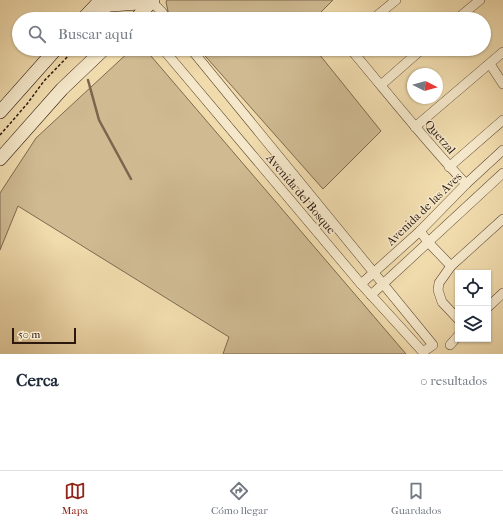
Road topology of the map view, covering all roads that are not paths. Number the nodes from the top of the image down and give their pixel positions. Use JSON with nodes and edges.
{"nodes":[{"id":1,"x":396,"y":0,"type":"edge"},
{"id":2,"x":480,"y":0,"type":"edge"},
{"id":3,"x":137,"y":1,"type":"edge"},
{"id":4,"x":153,"y":1,"type":"edge"},
{"id":5,"x":90,"y":12,"type":"edge"},
{"id":6,"x":138,"y":12,"type":"edge"},
{"id":7,"x":144,"y":12,"type":"edge"},
{"id":8,"x":162,"y":12,"type":"edge"},
{"id":9,"x":382,"y":12,"type":"edge"},
{"id":10,"x":465,"y":12,"type":"edge"},
{"id":11,"x":503,"y":52,"type":"edge"},
{"id":12,"x":50,"y":56,"type":"edge"},
{"id":13,"x":84,"y":56,"type":"edge"},
{"id":14,"x":97,"y":56,"type":"edge"},
{"id":15,"x":169,"y":56,"type":"edge"},
{"id":16,"x":197,"y":56,"type":"edge"},
{"id":17,"x":356,"y":56,"type":"edge"},
{"id":18,"x":414,"y":56,"type":"edge"},
{"id":19,"x":490,"y":64,"type":"junction"},
{"id":20,"x":503,"y":84,"type":"edge"},
{"id":21,"x":380,"y":85,"type":"junction"},
{"id":22,"x":62,"y":89,"type":"junction"},
{"id":23,"x":0,"y":112,"type":"edge"},
{"id":24,"x":503,"y":120,"type":"edge"},
{"id":25,"x":415,"y":127,"type":"junction"},
{"id":26,"x":503,"y":150,"type":"edge"},
{"id":27,"x":0,"y":159,"type":"edge"},
{"id":28,"x":449,"y":167,"type":"junction"},
{"id":29,"x":503,"y":173,"type":"edge"},
{"id":30,"x":466,"y":184,"type":"junction"},
{"id":31,"x":503,"y":219,"type":"edge"},
{"id":32,"x":420,"y":231,"type":"junction"},
{"id":33,"x":428,"y":242,"type":"junction"},
{"id":34,"x":451,"y":266,"type":"junction"},
{"id":35,"x":374,"y":272,"type":"junction"},
{"id":36,"x":362,"y":284,"type":"junction"},
{"id":37,"x":383,"y":284,"type":"junction"},
{"id":38,"x":503,"y":293,"type":"edge"},
{"id":39,"x":371,"y":295,"type":"junction"},
{"id":40,"x":489,"y":306,"type":"edge"},
{"id":41,"x":455,"y":316,"type":"edge"},
{"id":42,"x":455,"y":339,"type":"edge"},
{"id":43,"x":450,"y":345,"type":"dead end"}],
"edges":[{"from":1,"to":9,"type":"street"},
{"from":2,"to":10,"type":"street"},
{"from":3,"to":4,"type":"main road"},
{"from":3,"to":5,"type":"main road"},
{"from":3,"to":6,"type":"main road"},
{"from":4,"to":7,"type":"main road"},
{"from":4,"to":8,"type":"street"},
{"from":11,"to":19,"type":"street"},
{"from":12,"to":23,"type":"main road"},
{"from":13,"to":22,"type":"main road"},
{"from":14,"to":22,"type":"main road"},
{"from":15,"to":36,"type":"street","name":"Avenida del Bosque"},
{"from":16,"to":35,"type":"street","name":"Avenida del Bosque"},
{"from":17,"to":21,"type":"street","name":"Quetzal"},
{"from":18,"to":21,"type":"street"},
{"from":19,"to":20,"type":"street"},
{"from":19,"to":25,"type":"street"},
{"from":21,"to":25,"type":"street","name":"Quetzal"},
{"from":22,"to":27,"type":"main road"},
{"from":24,"to":28,"type":"street"},
{"from":25,"to":28,"type":"street","name":"Quetzal"},
{"from":26,"to":30,"type":"street","name":"Avenida de las Aves"},
{"from":28,"to":30,"type":"street","name":"Quetzal"},
{"from":29,"to":33,"type":"street"},
{"from":30,"to":32,"type":"street","name":"Avenida de las Aves"},
{"from":31,"to":34,"type":"street"},
{"from":32,"to":33,"type":"street"},
{"from":32,"to":35,"type":"street","name":"Avenida de las Aves"},
{"from":33,"to":34,"type":"street"},
{"from":33,"to":37,"type":"street"},
{"from":34,"to":41,"type":"street"},
{"from":35,"to":36,"type":"street","name":"Avenida de las Aves"},
{"from":35,"to":37,"type":"street","name":"Avenida del Bosque"},
{"from":36,"to":39,"type":"street","name":"Avenida del Bosque"},
{"from":37,"to":39,"type":"street"},
{"from":37,"to":39,"type":"street","name":"Avenida del Bosque"},
{"from":38,"to":40,"type":"street"},
{"from":42,"to":43,"type":"street"}]}
